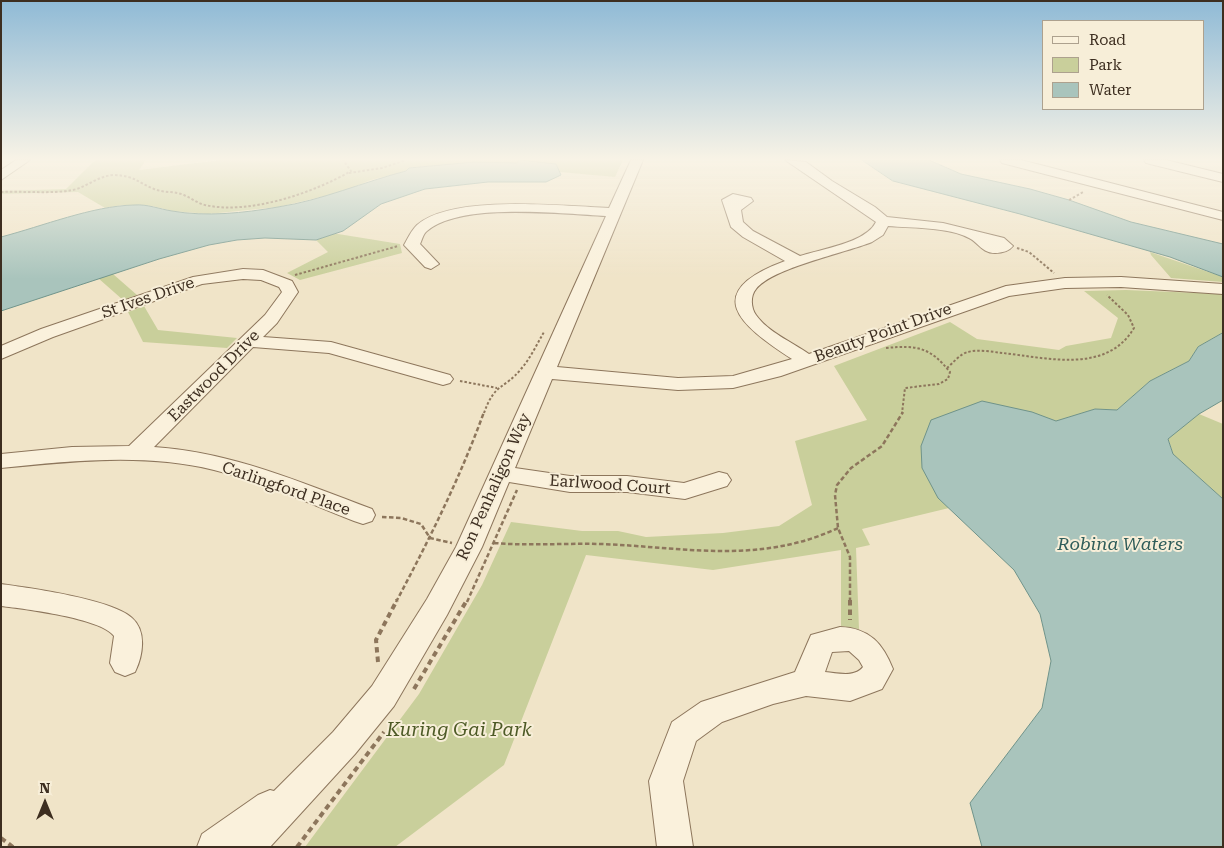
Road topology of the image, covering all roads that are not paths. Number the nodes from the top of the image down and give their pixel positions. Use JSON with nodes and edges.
{"nodes":[{"id":1,"x":620,"y":200,"type":"edge"},
{"id":2,"x":855,"y":200,"type":"edge"},
{"id":3,"x":1159,"y":200,"type":"edge"},
{"id":4,"x":734,"y":209,"type":"dead end"},
{"id":5,"x":615,"y":212,"type":"junction"},
{"id":6,"x":1223,"y":216,"type":"edge"},
{"id":7,"x":883,"y":221,"type":"junction"},
{"id":8,"x":1004,"y":244,"type":"road end"},
{"id":9,"x":800,"y":262,"type":"junction"},
{"id":10,"x":431,"y":264,"type":"dead end"},
{"id":11,"x":284,"y":288,"type":"joint"},
{"id":12,"x":1220,"y":288,"type":"edge"},
{"id":13,"x":251,"y":341,"type":"junction"},
{"id":14,"x":1,"y":353,"type":"edge"},
{"id":15,"x":807,"y":361,"type":"junction"},
{"id":16,"x":544,"y":372,"type":"junction"},
{"id":17,"x":443,"y":378,"type":"road end"},
{"id":18,"x":136,"y":452,"type":"junction"},
{"id":19,"x":1,"y":461,"type":"edge"},
{"id":20,"x":500,"y":473,"type":"junction"},
{"id":21,"x":719,"y":480,"type":"dead end"},
{"id":22,"x":363,"y":515,"type":"road end"},
{"id":23,"x":1,"y":595,"type":"edge"},
{"id":24,"x":125,"y":663,"type":"dead end"},
{"id":25,"x":806,"y":683,"type":"junction"},
{"id":26,"x":303,"y":784,"type":"junction"},
{"id":27,"x":215,"y":847,"type":"edge"},
{"id":28,"x":246,"y":847,"type":"edge"},
{"id":29,"x":675,"y":847,"type":"edge"}],
"edges":[{"from":1,"to":5,"type":"street","name":"Ron Penhaligon Way"},
{"from":2,"to":7,"type":"street"},
{"from":3,"to":6,"type":"street"},
{"from":4,"to":9,"type":"street"},
{"from":5,"to":10,"type":"street"},
{"from":5,"to":16,"type":"street","name":"Ron Penhaligon Way"},
{"from":7,"to":8,"type":"street"},
{"from":7,"to":9,"type":"street"},
{"from":9,"to":15,"type":"street"},
{"from":11,"to":13,"type":"street","name":"Eastwood Drive"},
{"from":11,"to":14,"type":"street","name":"St Ives Drive"},
{"from":12,"to":15,"type":"street","name":"Beauty Point Drive"},
{"from":13,"to":17,"type":"street"},
{"from":13,"to":18,"type":"street","name":"Eastwood Drive"},
{"from":15,"to":16,"type":"street","name":"Beauty Point Drive"},
{"from":16,"to":20,"type":"street","name":"Ron Penhaligon Way"},
{"from":18,"to":19,"type":"street","name":"Carlingford Place"},
{"from":18,"to":22,"type":"street","name":"Carlingford Place"},
{"from":20,"to":21,"type":"street","name":"Earlwood Court"},
{"from":20,"to":26,"type":"street","name":"Ron Penhaligon Way"},
{"from":23,"to":24,"type":"street"},
{"from":25,"to":25,"type":"street"},
{"from":25,"to":29,"type":"street"},
{"from":26,"to":27,"type":"street","name":"Ron Penhaligon Way"},
{"from":26,"to":28,"type":"street","name":"Ron Penhaligon Way"}]}
